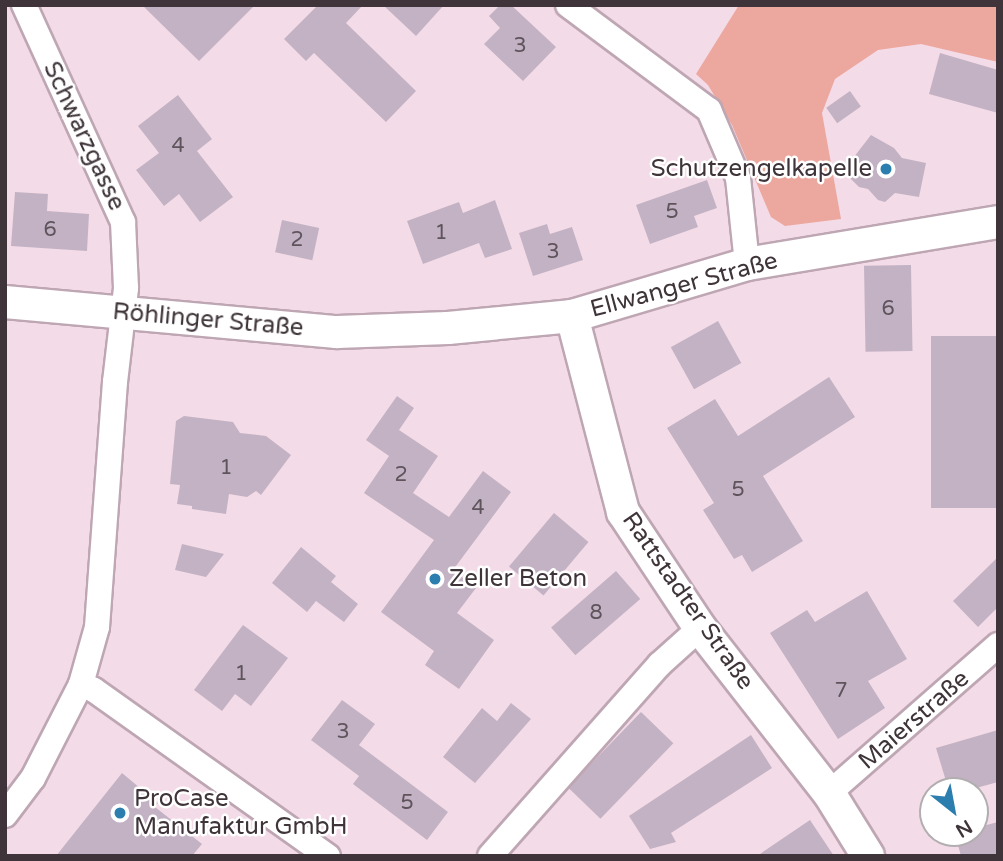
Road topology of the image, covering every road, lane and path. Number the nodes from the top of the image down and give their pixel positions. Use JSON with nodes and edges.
{"nodes":[{"id":1,"x":24,"y":5,"type":"edge"},
{"id":2,"x":568,"y":5,"type":"edge"},
{"id":3,"x":998,"y":222,"type":"edge"},
{"id":4,"x":747,"y":264,"type":"junction"},
{"id":5,"x":5,"y":302,"type":"edge"},
{"id":6,"x":124,"y":312,"type":"junction"},
{"id":7,"x":572,"y":316,"type":"junction"},
{"id":8,"x":411,"y":331,"type":"joint"},
{"id":9,"x":700,"y":628,"type":"junction"},
{"id":10,"x":998,"y":645,"type":"edge"},
{"id":11,"x":80,"y":684,"type":"junction"},
{"id":12,"x":829,"y":793,"type":"junction"},
{"id":13,"x":5,"y":815,"type":"edge"},
{"id":14,"x":328,"y":856,"type":"edge"},
{"id":15,"x":490,"y":856,"type":"edge"},
{"id":16,"x":868,"y":856,"type":"edge"}],
"edges":[{"from":1,"to":6,"type":"street","name":"Schwarzgasse"},
{"from":2,"to":4,"type":"street"},
{"from":3,"to":4,"type":"street","name":"Ellwanger Straße"},
{"from":4,"to":7,"type":"street","name":"Ellwanger Straße"},
{"from":5,"to":6,"type":"street","name":"Röhlinger Straße"},
{"from":6,"to":8,"type":"street","name":"Röhlinger Straße"},
{"from":6,"to":11,"type":"street","name":"Schwarzgasse"},
{"from":7,"to":8,"type":"street","name":"Ellwanger Straße"},
{"from":7,"to":9,"type":"street","name":"Rattstadter Straße"},
{"from":9,"to":12,"type":"street","name":"Rattstadter Straße"},
{"from":9,"to":15,"type":"street"},
{"from":10,"to":12,"type":"street","name":"Maierstraße"},
{"from":11,"to":13,"type":"street","name":"Schwarzgasse"},
{"from":11,"to":14,"type":"street"},
{"from":12,"to":16,"type":"street","name":"Rattstadter Straße"}]}
